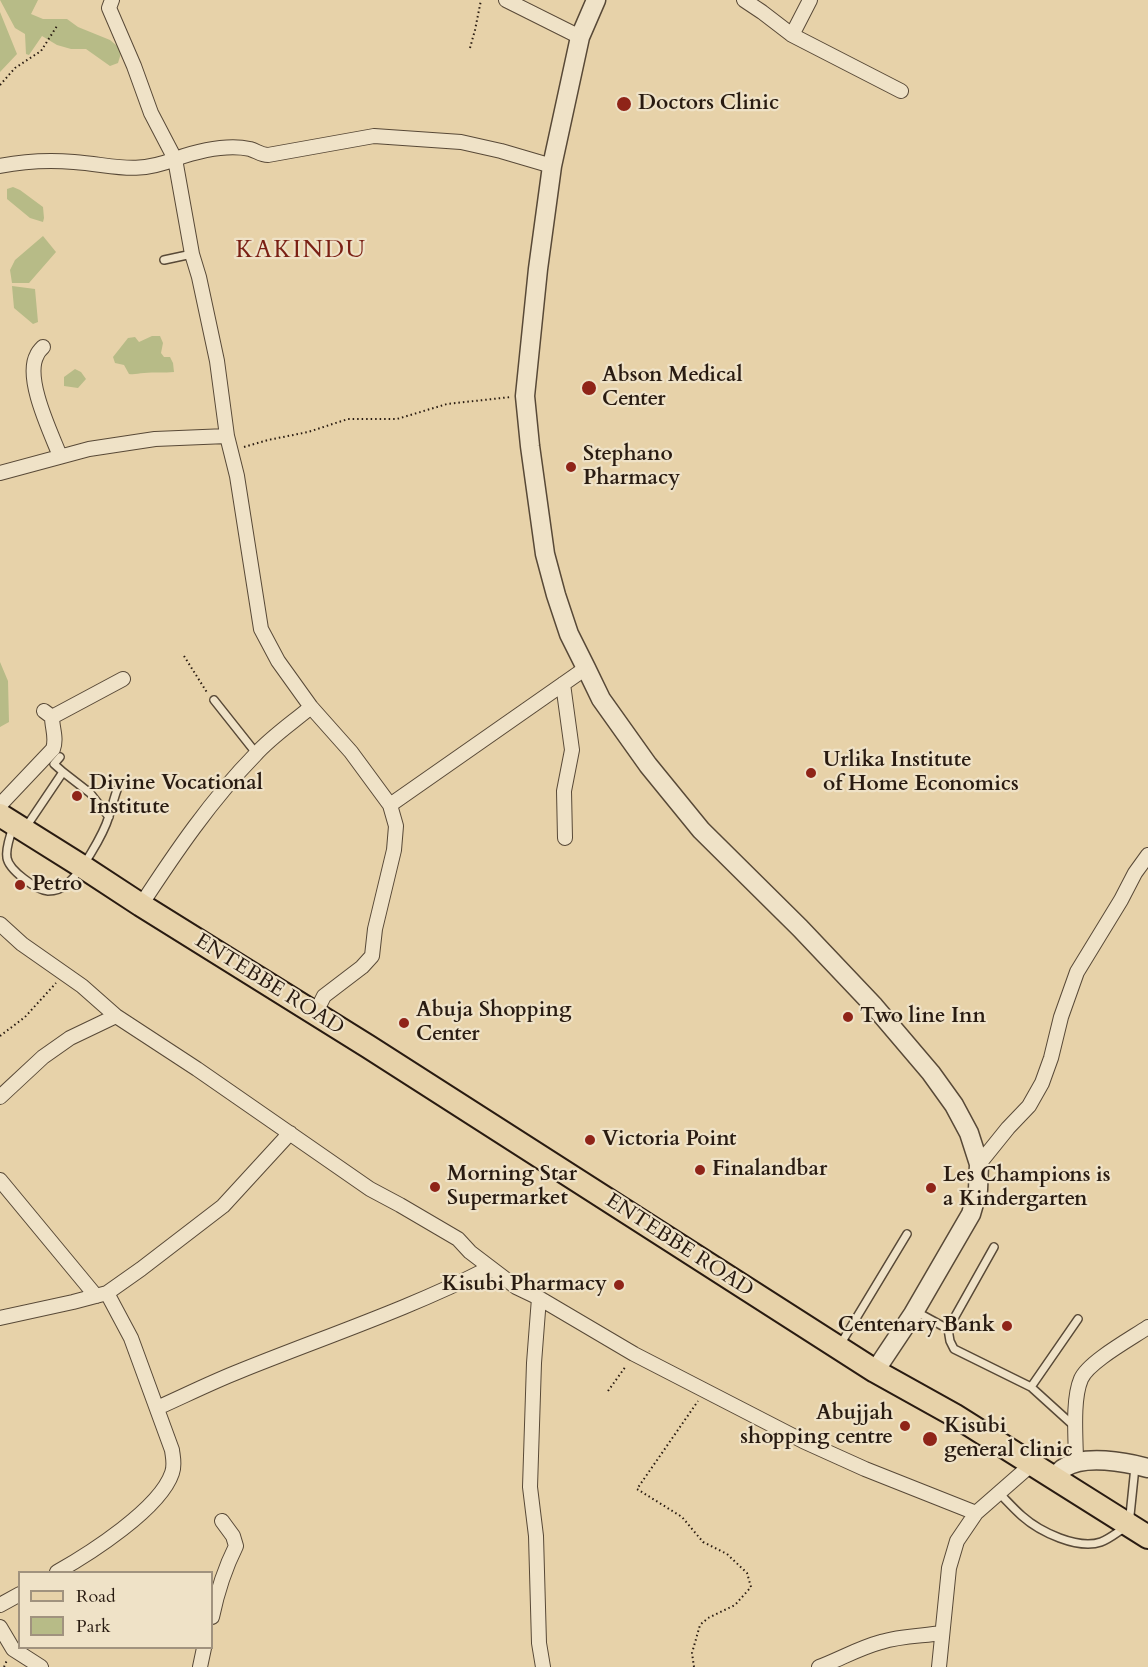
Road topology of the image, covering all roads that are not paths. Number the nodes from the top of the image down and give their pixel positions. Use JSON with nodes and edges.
{"nodes":[{"id":1,"x":506,"y":0,"type":"edge"},
{"id":2,"x":596,"y":0,"type":"edge"},
{"id":3,"x":744,"y":0,"type":"edge"},
{"id":4,"x":810,"y":0,"type":"edge"},
{"id":5,"x":107,"y":3,"type":"edge"},
{"id":6,"x":792,"y":35,"type":"junction"},
{"id":7,"x":580,"y":37,"type":"junction"},
{"id":8,"x":901,"y":91,"type":"dead end"},
{"id":9,"x":175,"y":159,"type":"junction"},
{"id":10,"x":0,"y":166,"type":"edge"},
{"id":11,"x":552,"y":166,"type":"junction"},
{"id":12,"x":192,"y":255,"type":"junction"},
{"id":13,"x":164,"y":260,"type":"dead end"},
{"id":14,"x":43,"y":347,"type":"dead end"},
{"id":15,"x":227,"y":436,"type":"junction"},
{"id":16,"x":60,"y":456,"type":"junction"},
{"id":17,"x":0,"y":473,"type":"edge"},
{"id":18,"x":586,"y":668,"type":"junction"},
{"id":19,"x":123,"y":679,"type":"dead end"},
{"id":20,"x":563,"y":684,"type":"junction"},
{"id":21,"x":214,"y":700,"type":"road end"},
{"id":22,"x":311,"y":707,"type":"junction"},
{"id":23,"x":256,"y":753,"type":"junction"},
{"id":24,"x":60,"y":758,"type":"dead end"},
{"id":25,"x":63,"y":772,"type":"junction"},
{"id":26,"x":117,"y":790,"type":"dead end"},
{"id":27,"x":0,"y":805,"type":"edge"},
{"id":28,"x":390,"y":805,"type":"junction"},
{"id":29,"x":109,"y":817,"type":"junction"},
{"id":30,"x":13,"y":823,"type":"edge"},
{"id":31,"x":565,"y":838,"type":"dead end"},
{"id":32,"x":1148,"y":855,"type":"edge"},
{"id":33,"x":83,"y":867,"type":"junction"},
{"id":34,"x":141,"y":905,"type":"junction"},
{"id":35,"x":0,"y":924,"type":"edge"},
{"id":36,"x":315,"y":1014,"type":"junction"},
{"id":37,"x":116,"y":1016,"type":"junction"},
{"id":38,"x":0,"y":1097,"type":"edge"},
{"id":39,"x":290,"y":1133,"type":"junction"},
{"id":40,"x":979,"y":1164,"type":"junction"},
{"id":41,"x":0,"y":1180,"type":"edge"},
{"id":42,"x":907,"y":1234,"type":"dead end"},
{"id":43,"x":994,"y":1247,"type":"dead end"},
{"id":44,"x":489,"y":1268,"type":"junction"},
{"id":45,"x":101,"y":1294,"type":"junction"},
{"id":46,"x":539,"y":1298,"type":"junction"},
{"id":47,"x":915,"y":1311,"type":"junction"},
{"id":48,"x":0,"y":1318,"type":"edge"},
{"id":49,"x":1078,"y":1319,"type":"dead end"},
{"id":50,"x":1148,"y":1327,"type":"edge"},
{"id":51,"x":948,"y":1329,"type":"junction"},
{"id":52,"x":838,"y":1347,"type":"junction"},
{"id":53,"x":875,"y":1371,"type":"junction"},
{"id":54,"x":1031,"y":1387,"type":"junction"},
{"id":55,"x":157,"y":1408,"type":"junction"},
{"id":56,"x":1076,"y":1428,"type":"junction"},
{"id":57,"x":1076,"y":1463,"type":"junction"},
{"id":58,"x":1032,"y":1464,"type":"junction"},
{"id":59,"x":1142,"y":1466,"type":"edge"},
{"id":60,"x":1055,"y":1478,"type":"junction"},
{"id":61,"x":999,"y":1493,"type":"junction"},
{"id":62,"x":976,"y":1513,"type":"junction"},
{"id":63,"x":222,"y":1521,"type":"dead end"},
{"id":64,"x":1129,"y":1525,"type":"junction"},
{"id":65,"x":1148,"y":1537,"type":"edge"},
{"id":66,"x":59,"y":1571,"type":"edge"},
{"id":67,"x":18,"y":1595,"type":"edge"},
{"id":68,"x":0,"y":1605,"type":"edge"},
{"id":69,"x":213,"y":1612,"type":"edge"},
{"id":70,"x":0,"y":1626,"type":"edge"},
{"id":71,"x":942,"y":1633,"type":"junction"},
{"id":72,"x":204,"y":1649,"type":"edge"},
{"id":73,"x":41,"y":1667,"type":"edge"},
{"id":74,"x":200,"y":1667,"type":"edge"},
{"id":75,"x":543,"y":1667,"type":"edge"},
{"id":76,"x":819,"y":1667,"type":"edge"},
{"id":77,"x":939,"y":1667,"type":"edge"}],
"edges":[{"from":1,"to":7,"type":"street"},
{"from":2,"to":7,"type":"street"},
{"from":3,"to":6,"type":"street"},
{"from":4,"to":6,"type":"street"},
{"from":5,"to":9,"type":"street"},
{"from":6,"to":8,"type":"street"},
{"from":7,"to":11,"type":"street"},
{"from":9,"to":10,"type":"street"},
{"from":9,"to":11,"type":"street"},
{"from":9,"to":12,"type":"street"},
{"from":11,"to":18,"type":"street"},
{"from":12,"to":13,"type":"lane"},
{"from":12,"to":15,"type":"street"},
{"from":14,"to":16,"type":"street"},
{"from":15,"to":16,"type":"street"},
{"from":15,"to":22,"type":"street"},
{"from":16,"to":17,"type":"street"},
{"from":18,"to":20,"type":"street"},
{"from":18,"to":40,"type":"street"},
{"from":19,"to":27,"type":"street"},
{"from":20,"to":28,"type":"street"},
{"from":20,"to":31,"type":"street"},
{"from":21,"to":23,"type":"lane"},
{"from":22,"to":23,"type":"street"},
{"from":22,"to":28,"type":"street"},
{"from":23,"to":34,"type":"street"},
{"from":24,"to":25,"type":"lane"},
{"from":25,"to":29,"type":"lane"},
{"from":25,"to":30,"type":"lane"},
{"from":26,"to":29,"type":"lane"},
{"from":28,"to":36,"type":"street"},
{"from":29,"to":33,"type":"lane"},
{"from":30,"to":33,"type":"main road","name":"ENTEBBE ROAD"},
{"from":30,"to":33,"type":"lane"},
{"from":32,"to":40,"type":"street"},
{"from":33,"to":34,"type":"main road","name":"ENTEBBE ROAD"},
{"from":34,"to":36,"type":"main road","name":"ENTEBBE ROAD"},
{"from":35,"to":37,"type":"street"},
{"from":36,"to":52,"type":"main road","name":"ENTEBBE ROAD"},
{"from":37,"to":38,"type":"street"},
{"from":37,"to":39,"type":"street"},
{"from":39,"to":44,"type":"street"},
{"from":39,"to":45,"type":"street"},
{"from":40,"to":47,"type":"street"},
{"from":41,"to":45,"type":"street"},
{"from":42,"to":52,"type":"lane"},
{"from":43,"to":51,"type":"lane"},
{"from":44,"to":46,"type":"street"},
{"from":44,"to":55,"type":"street"},
{"from":45,"to":48,"type":"street"},
{"from":45,"to":55,"type":"street"},
{"from":46,"to":62,"type":"street"},
{"from":46,"to":75,"type":"street"},
{"from":47,"to":51,"type":"lane"},
{"from":47,"to":53,"type":"street"},
{"from":49,"to":54,"type":"lane"},
{"from":50,"to":56,"type":"street"},
{"from":51,"to":54,"type":"lane"},
{"from":52,"to":53,"type":"main road","name":"ENTEBBE ROAD"},
{"from":53,"to":58,"type":"main road","name":"ENTEBBE ROAD"},
{"from":54,"to":56,"type":"lane"},
{"from":55,"to":66,"type":"street"},
{"from":56,"to":57,"type":"street"},
{"from":57,"to":59,"type":"street"},
{"from":57,"to":60,"type":"street"},
{"from":58,"to":60,"type":"main road","name":"ENTEBBE ROAD"},
{"from":58,"to":61,"type":"street"},
{"from":59,"to":64,"type":"lane"},
{"from":60,"to":64,"type":"main road","name":"ENTEBBE ROAD"},
{"from":61,"to":62,"type":"street"},
{"from":61,"to":64,"type":"lane"},
{"from":62,"to":71,"type":"street"},
{"from":63,"to":69,"type":"street"},
{"from":64,"to":65,"type":"main road","name":"ENTEBBE ROAD"},
{"from":67,"to":68,"type":"street"},
{"from":70,"to":73,"type":"street"},
{"from":71,"to":76,"type":"street"},
{"from":71,"to":77,"type":"street"},
{"from":72,"to":74,"type":"street"}]}
